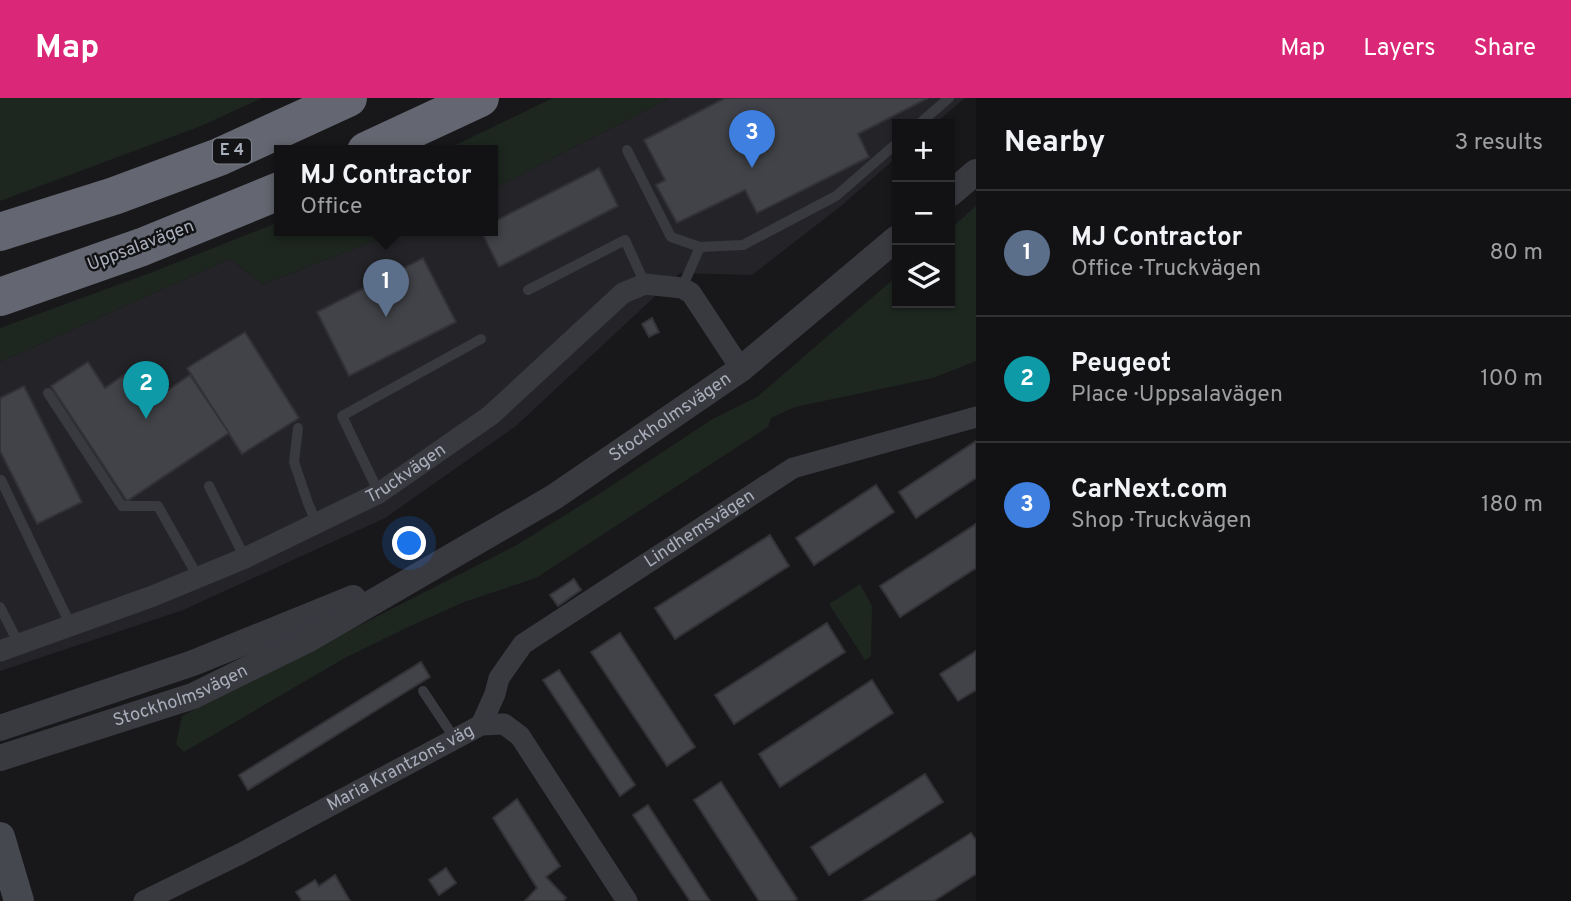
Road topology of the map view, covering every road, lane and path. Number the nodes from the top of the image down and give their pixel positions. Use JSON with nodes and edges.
{"nodes":[{"id":1,"x":348,"y":98,"type":"edge"},
{"id":2,"x":480,"y":98,"type":"edge"},
{"id":3,"x":949,"y":98,"type":"edge"},
{"id":4,"x":925,"y":119,"type":"edge"},
{"id":5,"x":379,"y":145,"type":"edge"},
{"id":6,"x":892,"y":147,"type":"edge"},
{"id":7,"x":627,"y":150,"type":"dead end"},
{"id":8,"x":976,"y":172,"type":"edge"},
{"id":9,"x":955,"y":190,"type":"edge"},
{"id":10,"x":274,"y":193,"type":"edge"},
{"id":11,"x":114,"y":196,"type":"junction"},
{"id":12,"x":0,"y":232,"type":"edge"},
{"id":13,"x":0,"y":239,"type":"edge"},
{"id":14,"x":892,"y":242,"type":"edge"},
{"id":15,"x":142,"y":247,"type":"junction"},
{"id":16,"x":699,"y":247,"type":"junction"},
{"id":17,"x":645,"y":284,"type":"junction"},
{"id":18,"x":682,"y":288,"type":"junction"},
{"id":19,"x":527,"y":290,"type":"dead end"},
{"id":20,"x":0,"y":297,"type":"edge"},
{"id":21,"x":0,"y":304,"type":"edge"},
{"id":22,"x":481,"y":339,"type":"dead end"},
{"id":23,"x":741,"y":369,"type":"junction"},
{"id":24,"x":48,"y":393,"type":"dead end"},
{"id":25,"x":976,"y":417,"type":"edge"},
{"id":26,"x":298,"y":428,"type":"dead end"},
{"id":27,"x":1,"y":480,"type":"edge"},
{"id":28,"x":209,"y":486,"type":"dead end"},
{"id":29,"x":379,"y":493,"type":"junction"},
{"id":30,"x":316,"y":522,"type":"junction"},
{"id":31,"x":245,"y":558,"type":"junction"},
{"id":32,"x":424,"y":572,"type":"junction"},
{"id":33,"x":198,"y":577,"type":"junction"},
{"id":34,"x":0,"y":607,"type":"edge"},
{"id":35,"x":71,"y":626,"type":"junction"},
{"id":36,"x":9,"y":647,"type":"edge"},
{"id":37,"x":423,"y":691,"type":"dead end"},
{"id":38,"x":481,"y":725,"type":"junction"},
{"id":39,"x":0,"y":728,"type":"edge"},
{"id":40,"x":455,"y":739,"type":"junction"},
{"id":41,"x":0,"y":758,"type":"edge"},
{"id":42,"x":0,"y":837,"type":"edge"},
{"id":43,"x":19,"y":901,"type":"edge"},
{"id":44,"x":144,"y":901,"type":"edge"},
{"id":45,"x":627,"y":901,"type":"edge"}],
"edges":[{"from":1,"to":11,"type":"highway","number":"E 4"},
{"from":2,"to":5,"type":"highway"},
{"from":3,"to":4,"type":"lane"},
{"from":6,"to":16,"type":"lane"},
{"from":7,"to":16,"type":"lane"},
{"from":8,"to":9,"type":"street"},
{"from":10,"to":15,"type":"highway","name":"Uppsalavägen"},
{"from":11,"to":12,"type":"highway"},
{"from":11,"to":13,"type":"highway","number":"E 4"},
{"from":14,"to":23,"type":"street","name":"Stockholmsvägen"},
{"from":15,"to":20,"type":"highway","name":"Uppsalavägen"},
{"from":15,"to":21,"type":"highway"},
{"from":16,"to":18,"type":"lane"},
{"from":17,"to":18,"type":"street"},
{"from":17,"to":19,"type":"lane"},
{"from":17,"to":29,"type":"street","name":"Truckvägen"},
{"from":18,"to":23,"type":"street"},
{"from":22,"to":29,"type":"lane"},
{"from":23,"to":32,"type":"street","name":"Stockholmsvägen"},
{"from":24,"to":33,"type":"lane"},
{"from":25,"to":38,"type":"street","name":"Lindhemsvägen"},
{"from":26,"to":30,"type":"lane"},
{"from":27,"to":35,"type":"lane"},
{"from":28,"to":31,"type":"lane"},
{"from":29,"to":30,"type":"street","name":"Truckvägen"},
{"from":30,"to":31,"type":"street","name":"Truckvägen"},
{"from":31,"to":33,"type":"street","name":"Truckvägen"},
{"from":32,"to":39,"type":"street","name":"Stockholmsvägen"},
{"from":32,"to":41,"type":"street","name":"Stockholmsvägen"},
{"from":33,"to":35,"type":"street","name":"Truckvägen"},
{"from":34,"to":36,"type":"lane"},
{"from":35,"to":36,"type":"street","name":"Truckvägen"},
{"from":37,"to":40,"type":"lane"},
{"from":38,"to":40,"type":"street","name":"Maria Krantzons väg"},
{"from":38,"to":45,"type":"street","name":"Maria Krantzons väg"},
{"from":40,"to":44,"type":"street","name":"Maria Krantzons väg"},
{"from":42,"to":43,"type":"main road"}]}
